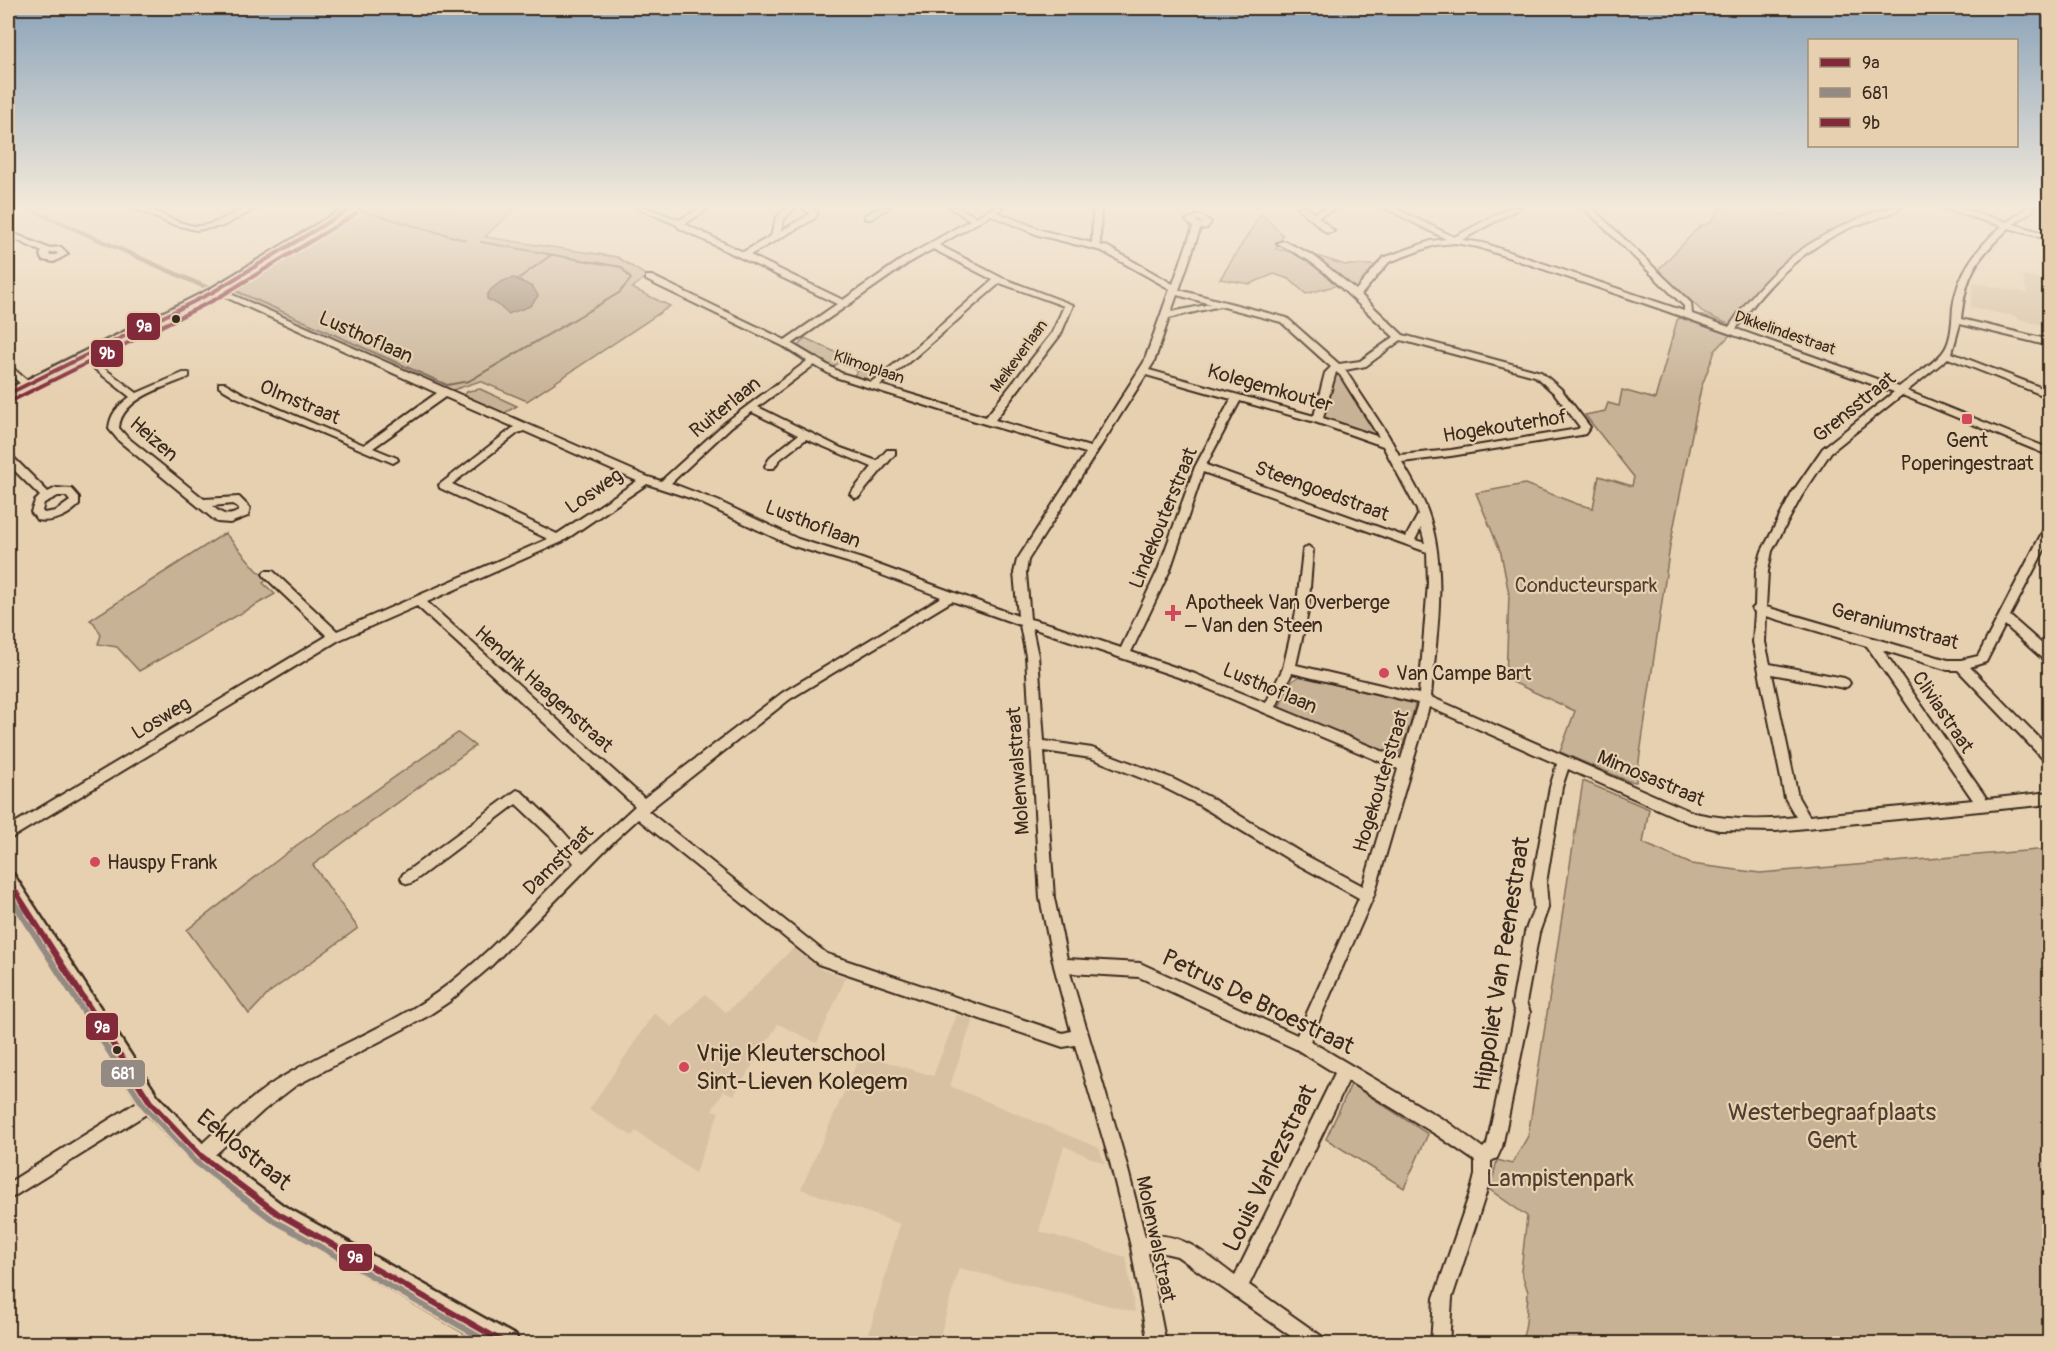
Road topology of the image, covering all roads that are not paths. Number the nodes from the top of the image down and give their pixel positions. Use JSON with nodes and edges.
{"nodes":[{"id":1,"x":250,"y":270,"type":"edge"},
{"id":2,"x":775,"y":270,"type":"edge"},
{"id":3,"x":893,"y":270,"type":"edge"},
{"id":4,"x":979,"y":270,"type":"edge"},
{"id":5,"x":1141,"y":270,"type":"edge"},
{"id":6,"x":1181,"y":270,"type":"edge"},
{"id":7,"x":1326,"y":270,"type":"edge"},
{"id":8,"x":1377,"y":270,"type":"edge"},
{"id":9,"x":1554,"y":270,"type":"edge"},
{"id":10,"x":1652,"y":270,"type":"edge"},
{"id":11,"x":1779,"y":270,"type":"edge"},
{"id":12,"x":1970,"y":270,"type":"edge"},
{"id":13,"x":649,"y":278,"type":"dead end"},
{"id":14,"x":999,"y":280,"type":"junction"},
{"id":15,"x":1174,"y":290,"type":"junction"},
{"id":16,"x":216,"y":291,"type":"junction"},
{"id":17,"x":1355,"y":296,"type":"junction"},
{"id":18,"x":844,"y":304,"type":"junction"},
{"id":19,"x":1220,"y":304,"type":"junction"},
{"id":20,"x":1688,"y":315,"type":"junction"},
{"id":21,"x":1165,"y":316,"type":"junction"},
{"id":22,"x":1958,"y":321,"type":"junction"},
{"id":23,"x":1731,"y":330,"type":"junction"},
{"id":24,"x":1400,"y":338,"type":"junction"},
{"id":25,"x":2049,"y":343,"type":"edge"},
{"id":26,"x":786,"y":344,"type":"junction"},
{"id":27,"x":1947,"y":354,"type":"junction"},
{"id":28,"x":84,"y":357,"type":"junction"},
{"id":29,"x":813,"y":361,"type":"junction"},
{"id":30,"x":8,"y":367,"type":"edge"},
{"id":31,"x":1335,"y":368,"type":"junction"},
{"id":32,"x":1143,"y":371,"type":"junction"},
{"id":33,"x":186,"y":375,"type":"dead end"},
{"id":34,"x":27,"y":385,"type":"junction"},
{"id":35,"x":222,"y":385,"type":"dead end"},
{"id":36,"x":873,"y":385,"type":"junction"},
{"id":37,"x":1903,"y":391,"type":"junction"},
{"id":38,"x":444,"y":393,"type":"junction"},
{"id":39,"x":8,"y":394,"type":"edge"},
{"id":40,"x":2049,"y":395,"type":"edge"},
{"id":41,"x":136,"y":397,"type":"junction"},
{"id":42,"x":1237,"y":397,"type":"junction"},
{"id":43,"x":750,"y":407,"type":"junction"},
{"id":44,"x":1318,"y":420,"type":"junction"},
{"id":45,"x":988,"y":422,"type":"junction"},
{"id":46,"x":524,"y":428,"type":"junction"},
{"id":47,"x":804,"y":435,"type":"junction"},
{"id":48,"x":1386,"y":443,"type":"junction"},
{"id":49,"x":365,"y":449,"type":"junction"},
{"id":50,"x":1092,"y":451,"type":"junction"},
{"id":51,"x":891,"y":452,"type":"dead end"},
{"id":52,"x":2049,"y":453,"type":"edge"},
{"id":53,"x":8,"y":458,"type":"edge"},
{"id":54,"x":1394,"y":459,"type":"junction"},
{"id":55,"x":393,"y":460,"type":"dead end"},
{"id":56,"x":770,"y":466,"type":"dead end"},
{"id":57,"x":879,"y":466,"type":"junction"},
{"id":58,"x":1200,"y":467,"type":"junction"},
{"id":59,"x":645,"y":480,"type":"junction"},
{"id":60,"x":664,"y":484,"type":"junction"},
{"id":61,"x":855,"y":494,"type":"dead end"},
{"id":62,"x":46,"y":496,"type":"dead end"},
{"id":63,"x":203,"y":503,"type":"dead end"},
{"id":64,"x":1423,"y":515,"type":"junction"},
{"id":65,"x":2049,"y":527,"type":"edge"},
{"id":66,"x":558,"y":539,"type":"junction"},
{"id":67,"x":1408,"y":541,"type":"junction"},
{"id":68,"x":1308,"y":550,"type":"dead end"},
{"id":69,"x":1432,"y":550,"type":"junction"},
{"id":70,"x":269,"y":574,"type":"dead end"},
{"id":71,"x":950,"y":597,"type":"junction"},
{"id":72,"x":418,"y":600,"type":"junction"},
{"id":73,"x":1758,"y":609,"type":"junction"},
{"id":74,"x":2003,"y":616,"type":"junction"},
{"id":75,"x":1025,"y":623,"type":"junction"},
{"id":76,"x":335,"y":637,"type":"junction"},
{"id":77,"x":1870,"y":641,"type":"junction"},
{"id":78,"x":1125,"y":653,"type":"junction"},
{"id":79,"x":2049,"y":659,"type":"edge"},
{"id":80,"x":1961,"y":665,"type":"junction"},
{"id":81,"x":1289,"y":668,"type":"junction"},
{"id":82,"x":1765,"y":668,"type":"junction"},
{"id":83,"x":1844,"y":683,"type":"dead end"},
{"id":84,"x":1425,"y":700,"type":"junction"},
{"id":85,"x":1269,"y":709,"type":"junction"},
{"id":86,"x":1037,"y":745,"type":"junction"},
{"id":87,"x":2049,"y":758,"type":"edge"},
{"id":88,"x":1564,"y":762,"type":"junction"},
{"id":89,"x":1406,"y":767,"type":"junction"},
{"id":90,"x":2049,"y":798,"type":"edge"},
{"id":91,"x":1984,"y":805,"type":"junction"},
{"id":92,"x":641,"y":809,"type":"junction"},
{"id":93,"x":1805,"y":821,"type":"junction"},
{"id":94,"x":8,"y":834,"type":"edge"},
{"id":95,"x":582,"y":863,"type":"junction"},
{"id":96,"x":408,"y":878,"type":"dead end"},
{"id":97,"x":8,"y":880,"type":"edge"},
{"id":98,"x":1367,"y":895,"type":"junction"},
{"id":99,"x":1061,"y":966,"type":"junction"},
{"id":100,"x":1080,"y":1036,"type":"junction"},
{"id":101,"x":1301,"y":1044,"type":"junction"},
{"id":102,"x":1345,"y":1070,"type":"junction"},
{"id":103,"x":150,"y":1101,"type":"junction"},
{"id":104,"x":201,"y":1156,"type":"junction"},
{"id":105,"x":1483,"y":1157,"type":"junction"},
{"id":106,"x":8,"y":1192,"type":"edge"},
{"id":107,"x":1139,"y":1247,"type":"junction"},
{"id":108,"x":1239,"y":1287,"type":"junction"},
{"id":109,"x":508,"y":1344,"type":"edge"},
{"id":110,"x":1157,"y":1344,"type":"edge"},
{"id":111,"x":1318,"y":1344,"type":"edge"},
{"id":112,"x":1440,"y":1344,"type":"edge"}],
"edges":[{"from":1,"to":16,"type":"street"},
{"from":2,"to":18,"type":"street"},
{"from":3,"to":18,"type":"street"},
{"from":4,"to":14,"type":"street"},
{"from":5,"to":15,"type":"street","name":"Hogekouterstraat"},
{"from":6,"to":15,"type":"street","name":"Molenwalstraat"},
{"from":7,"to":17,"type":"street","name":"Hogekouterhof"},
{"from":8,"to":17,"type":"street"},
{"from":9,"to":20,"type":"street","name":"Dikkelindestraat"},
{"from":10,"to":20,"type":"street"},
{"from":11,"to":23,"type":"street"},
{"from":12,"to":22,"type":"street","name":"Grensstraat"},
{"from":13,"to":26,"type":"street","name":"Klimoplaan"},
{"from":14,"to":36,"type":"street"},
{"from":14,"to":45,"type":"street","name":"Meikeverlaan"},
{"from":15,"to":19,"type":"street","name":"Hogekouterstraat"},
{"from":15,"to":21,"type":"street","name":"Molenwalstraat"},
{"from":16,"to":28,"type":"street"},
{"from":16,"to":38,"type":"street","name":"Lusthoflaan"},
{"from":17,"to":24,"type":"street","name":"Hogekouterhof"},
{"from":18,"to":26,"type":"street"},
{"from":19,"to":21,"type":"street","name":"Hogekouterstraat"},
{"from":19,"to":31,"type":"street","name":"Hogekouterstraat"},
{"from":20,"to":23,"type":"street","name":"Dikkelindestraat"},
{"from":21,"to":32,"type":"street","name":"Molenwalstraat"},
{"from":22,"to":25,"type":"street"},
{"from":22,"to":27,"type":"street","name":"Grensstraat"},
{"from":23,"to":37,"type":"street","name":"Dikkelindestraat"},
{"from":24,"to":31,"type":"street"},
{"from":24,"to":54,"type":"street","name":"Hogekouterhof"},
{"from":26,"to":29,"type":"street","name":"Klimoplaan"},
{"from":27,"to":37,"type":"street","name":"Grensstraat"},
{"from":27,"to":40,"type":"street"},
{"from":28,"to":34,"type":"street"},
{"from":28,"to":41,"type":"street","name":"Heizen"},
{"from":29,"to":36,"type":"street","name":"Klimoplaan"},
{"from":29,"to":43,"type":"street","name":"Ruiterlaan"},
{"from":30,"to":34,"type":"street"},
{"from":31,"to":44,"type":"street"},
{"from":31,"to":48,"type":"street","name":"Hogekouterstraat"},
{"from":32,"to":42,"type":"street","name":"Kolegemkouter"},
{"from":32,"to":50,"type":"street","name":"Molenwalstraat"},
{"from":33,"to":41,"type":"street","name":"Heizen"},
{"from":34,"to":39,"type":"street"},
{"from":35,"to":49,"type":"street","name":"Olmstraat"},
{"from":36,"to":45,"type":"street","name":"Klimoplaan"},
{"from":37,"to":52,"type":"street","name":"Dikkelindestraat"},
{"from":37,"to":73,"type":"street","name":"Grensstraat"},
{"from":38,"to":46,"type":"street","name":"Lusthoflaan"},
{"from":38,"to":49,"type":"street"},
{"from":41,"to":63,"type":"street","name":"Heizen"},
{"from":42,"to":44,"type":"street","name":"Kolegemkouter"},
{"from":42,"to":58,"type":"street","name":"Lindekouterstraat"},
{"from":43,"to":47,"type":"street"},
{"from":43,"to":60,"type":"street","name":"Ruiterlaan"},
{"from":44,"to":48,"type":"street","name":"Kolegemkouter"},
{"from":45,"to":50,"type":"street","name":"Klimoplaan"},
{"from":46,"to":59,"type":"street","name":"Lusthoflaan"},
{"from":46,"to":66,"type":"street"},
{"from":47,"to":56,"type":"street"},
{"from":47,"to":57,"type":"street"},
{"from":48,"to":54,"type":"street","name":"Hogekouterstraat"},
{"from":49,"to":55,"type":"street","name":"Olmstraat"},
{"from":50,"to":75,"type":"street","name":"Molenwalstraat"},
{"from":51,"to":57,"type":"street"},
{"from":53,"to":62,"type":"street"},
{"from":54,"to":64,"type":"street","name":"Hogekouterstraat"},
{"from":57,"to":61,"type":"street"},
{"from":58,"to":67,"type":"street","name":"Steengoedstraat"},
{"from":58,"to":78,"type":"street","name":"Lindekouterstraat"},
{"from":59,"to":60,"type":"street","name":"Lusthoflaan"},
{"from":59,"to":66,"type":"street","name":"Losweg"},
{"from":60,"to":71,"type":"street","name":"Lusthoflaan"},
{"from":64,"to":67,"type":"street"},
{"from":64,"to":69,"type":"street","name":"Hogekouterstraat"},
{"from":65,"to":74,"type":"street","name":"Geraniumstraat"},
{"from":66,"to":72,"type":"street","name":"Losweg"},
{"from":67,"to":69,"type":"street","name":"Steengoedstraat"},
{"from":68,"to":81,"type":"street"},
{"from":69,"to":84,"type":"street","name":"Hogekouterstraat"},
{"from":70,"to":76,"type":"street"},
{"from":71,"to":75,"type":"street","name":"Lusthoflaan"},
{"from":71,"to":92,"type":"street","name":"Damstraat"},
{"from":72,"to":76,"type":"street","name":"Losweg"},
{"from":72,"to":92,"type":"street","name":"Hendrik Haagenstraat"},
{"from":73,"to":77,"type":"street","name":"Geraniumstraat"},
{"from":73,"to":82,"type":"street","name":"Grensstraat"},
{"from":74,"to":79,"type":"street"},
{"from":74,"to":80,"type":"street","name":"Geraniumstraat"},
{"from":75,"to":78,"type":"street","name":"Lusthoflaan"},
{"from":75,"to":86,"type":"street","name":"Molenwalstraat"},
{"from":76,"to":94,"type":"street","name":"Losweg"},
{"from":77,"to":80,"type":"street","name":"Geraniumstraat"},
{"from":77,"to":91,"type":"street","name":"Cliviastraat"},
{"from":78,"to":85,"type":"street","name":"Lusthoflaan"},
{"from":80,"to":87,"type":"street"},
{"from":81,"to":84,"type":"street","name":"Mimosastraat"},
{"from":81,"to":85,"type":"street"},
{"from":82,"to":83,"type":"street"},
{"from":82,"to":93,"type":"street","name":"Grensstraat"},
{"from":84,"to":88,"type":"street","name":"Mimosastraat"},
{"from":84,"to":89,"type":"street","name":"Hogekouterstraat"},
{"from":85,"to":89,"type":"street","name":"Lusthoflaan"},
{"from":86,"to":98,"type":"street"},
{"from":86,"to":99,"type":"street","name":"Molenwalstraat"},
{"from":88,"to":93,"type":"street","name":"Mimosastraat"},
{"from":88,"to":105,"type":"street","name":"Hippoliet Van Peenestraat"},
{"from":89,"to":98,"type":"street","name":"Hogekouterstraat"},
{"from":90,"to":91,"type":"street","name":"Mimosastraat"},
{"from":91,"to":93,"type":"street","name":"Mimosastraat"},
{"from":92,"to":95,"type":"street","name":"Damstraat"},
{"from":92,"to":100,"type":"street","name":"Hendrik Haagenstraat"},
{"from":95,"to":96,"type":"street"},
{"from":95,"to":104,"type":"street","name":"Damstraat"},
{"from":97,"to":103,"type":"street","name":"Eeklostraat"},
{"from":98,"to":101,"type":"street","name":"Hogekouterstraat"},
{"from":99,"to":100,"type":"street","name":"Molenwalstraat"},
{"from":99,"to":101,"type":"street","name":"Petrus De Broestraat"},
{"from":100,"to":107,"type":"street","name":"Molenwalstraat"},
{"from":101,"to":102,"type":"street","name":"Petrus De Broestraat"},
{"from":102,"to":105,"type":"street","name":"Petrus De Broestraat"},
{"from":102,"to":108,"type":"street","name":"Louis Varlezstraat"},
{"from":103,"to":104,"type":"street","name":"Eeklostraat"},
{"from":103,"to":106,"type":"street"},
{"from":104,"to":109,"type":"street","name":"Eeklostraat"},
{"from":105,"to":112,"type":"street","name":"Hippoliet Van Peenestraat"},
{"from":107,"to":108,"type":"street"},
{"from":107,"to":110,"type":"street","name":"Molenwalstraat"},
{"from":108,"to":111,"type":"street"}]}
